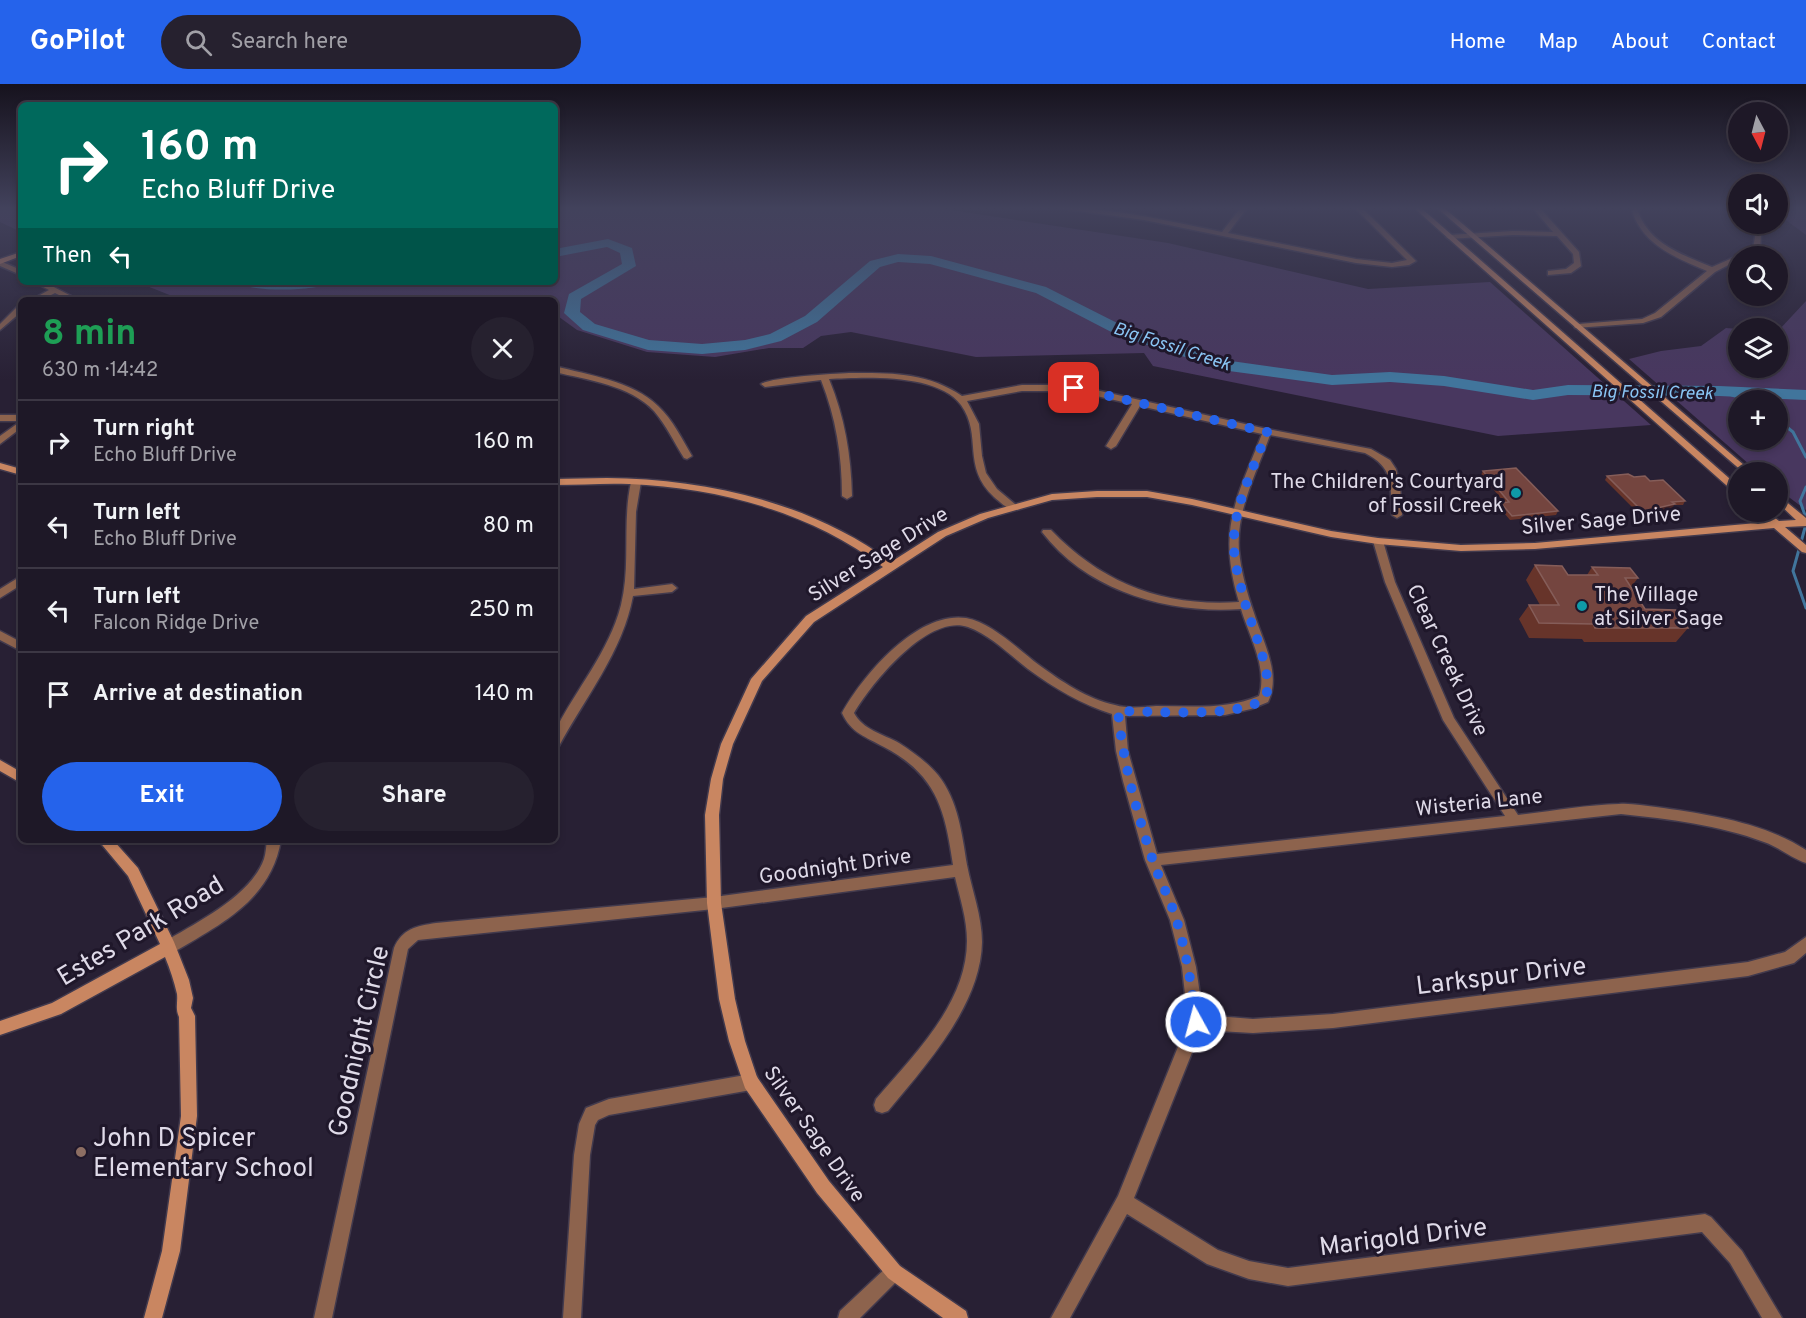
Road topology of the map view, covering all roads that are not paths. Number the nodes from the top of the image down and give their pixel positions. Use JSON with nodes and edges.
{"nodes":[{"id":1,"x":1481,"y":265,"type":"edge"},
{"id":2,"x":1505,"y":265,"type":"edge"},
{"id":3,"x":1577,"y":265,"type":"edge"},
{"id":4,"x":1700,"y":265,"type":"edge"},
{"id":5,"x":1724,"y":265,"type":"edge"},
{"id":6,"x":1712,"y":270,"type":"junction"},
{"id":7,"x":1551,"y":273,"type":"dead end"},
{"id":8,"x":44,"y":285,"type":"edge"},
{"id":9,"x":55,"y":290,"type":"junction"},
{"id":10,"x":41,"y":297,"type":"edge"},
{"id":11,"x":69,"y":297,"type":"edge"},
{"id":12,"x":18,"y":311,"type":"edge"},
{"id":13,"x":1578,"y":326,"type":"junction"},
{"id":14,"x":0,"y":328,"type":"edge"},
{"id":15,"x":558,"y":370,"type":"edge"},
{"id":16,"x":567,"y":373,"type":"junction"},
{"id":17,"x":824,"y":377,"type":"junction"},
{"id":18,"x":558,"y":380,"type":"edge"},
{"id":19,"x":765,"y":384,"type":"dead end"},
{"id":20,"x":962,"y":399,"type":"junction"},
{"id":21,"x":1138,"y":402,"type":"junction"},
{"id":22,"x":0,"y":418,"type":"edge"},
{"id":23,"x":18,"y":423,"type":"edge"},
{"id":24,"x":18,"y":426,"type":"edge"},
{"id":25,"x":1267,"y":432,"type":"junction"},
{"id":26,"x":0,"y":441,"type":"edge"},
{"id":27,"x":1111,"y":446,"type":"dead end"},
{"id":28,"x":687,"y":456,"type":"dead end"},
{"id":29,"x":1736,"y":462,"type":"edge"},
{"id":30,"x":0,"y":466,"type":"edge"},
{"id":31,"x":18,"y":471,"type":"edge"},
{"id":32,"x":558,"y":482,"type":"edge"},
{"id":33,"x":636,"y":482,"type":"junction"},
{"id":34,"x":1728,"y":482,"type":"edge"},
{"id":35,"x":847,"y":496,"type":"dead end"},
{"id":36,"x":1013,"y":507,"type":"junction"},
{"id":37,"x":1788,"y":507,"type":"edge"},
{"id":38,"x":1238,"y":512,"type":"junction"},
{"id":39,"x":1397,"y":515,"type":"dead end"},
{"id":40,"x":1774,"y":522,"type":"edge"},
{"id":41,"x":1806,"y":522,"type":"edge"},
{"id":42,"x":1777,"y":524,"type":"junction"},
{"id":43,"x":1047,"y":532,"type":"dead end"},
{"id":44,"x":1378,"y":541,"type":"junction"},
{"id":45,"x":1806,"y":550,"type":"edge"},
{"id":46,"x":890,"y":567,"type":"junction"},
{"id":47,"x":18,"y":582,"type":"edge"},
{"id":48,"x":672,"y":588,"type":"dead end"},
{"id":49,"x":629,"y":593,"type":"junction"},
{"id":50,"x":0,"y":594,"type":"edge"},
{"id":51,"x":1245,"y":605,"type":"junction"},
{"id":52,"x":0,"y":635,"type":"edge"},
{"id":53,"x":18,"y":645,"type":"edge"},
{"id":54,"x":1118,"y":711,"type":"junction"},
{"id":55,"x":558,"y":737,"type":"edge"},
{"id":56,"x":0,"y":765,"type":"edge"},
{"id":57,"x":18,"y":776,"type":"edge"},
{"id":58,"x":1514,"y":819,"type":"junction"},
{"id":59,"x":108,"y":843,"type":"edge"},
{"id":60,"x":274,"y":843,"type":"edge"},
{"id":61,"x":1805,"y":856,"type":"edge"},
{"id":62,"x":1152,"y":860,"type":"junction"},
{"id":63,"x":961,"y":870,"type":"junction"},
{"id":64,"x":714,"y":903,"type":"junction"},
{"id":65,"x":1806,"y":944,"type":"edge"},
{"id":66,"x":169,"y":947,"type":"junction"},
{"id":67,"x":1196,"y":1022,"type":"junction"},
{"id":68,"x":0,"y":1028,"type":"edge"},
{"id":69,"x":751,"y":1082,"type":"junction"},
{"id":70,"x":882,"y":1106,"type":"dead end"},
{"id":71,"x":1124,"y":1202,"type":"junction"},
{"id":72,"x":894,"y":1272,"type":"junction"},
{"id":73,"x":153,"y":1318,"type":"edge"},
{"id":74,"x":323,"y":1318,"type":"edge"},
{"id":75,"x":572,"y":1318,"type":"edge"},
{"id":76,"x":847,"y":1318,"type":"edge"},
{"id":77,"x":959,"y":1318,"type":"edge"},
{"id":78,"x":1060,"y":1318,"type":"edge"},
{"id":79,"x":1773,"y":1318,"type":"edge"}],
"edges":[{"from":1,"to":34,"type":"street"},
{"from":2,"to":13,"type":"street"},
{"from":3,"to":7,"type":"street"},
{"from":4,"to":6,"type":"street"},
{"from":5,"to":6,"type":"street"},
{"from":6,"to":13,"type":"street"},
{"from":8,"to":9,"type":"street"},
{"from":9,"to":10,"type":"street"},
{"from":9,"to":11,"type":"street"},
{"from":12,"to":14,"type":"street"},
{"from":13,"to":29,"type":"street"},
{"from":15,"to":16,"type":"street"},
{"from":16,"to":18,"type":"street"},
{"from":16,"to":28,"type":"street"},
{"from":17,"to":19,"type":"street"},
{"from":17,"to":20,"type":"street"},
{"from":17,"to":35,"type":"street"},
{"from":20,"to":21,"type":"street"},
{"from":20,"to":36,"type":"street"},
{"from":21,"to":25,"type":"street"},
{"from":21,"to":27,"type":"street"},
{"from":22,"to":23,"type":"street"},
{"from":24,"to":26,"type":"street"},
{"from":25,"to":38,"type":"street"},
{"from":25,"to":39,"type":"street"},
{"from":30,"to":31,"type":"street"},
{"from":32,"to":33,"type":"street"},
{"from":33,"to":46,"type":"street"},
{"from":33,"to":49,"type":"street"},
{"from":36,"to":38,"type":"street","name":"Silver Sage Drive"},
{"from":36,"to":46,"type":"street","name":"Silver Sage Drive"},
{"from":37,"to":41,"type":"street"},
{"from":38,"to":44,"type":"street","name":"Silver Sage Drive"},
{"from":38,"to":51,"type":"street"},
{"from":40,"to":42,"type":"street"},
{"from":41,"to":42,"type":"street","name":"Silver Sage Drive"},
{"from":42,"to":44,"type":"street","name":"Silver Sage Drive"},
{"from":42,"to":45,"type":"street"},
{"from":43,"to":51,"type":"street"},
{"from":44,"to":58,"type":"street","name":"Clear Creek Drive"},
{"from":46,"to":64,"type":"street","name":"Silver Sage Drive"},
{"from":47,"to":50,"type":"street"},
{"from":48,"to":49,"type":"street"},
{"from":49,"to":55,"type":"street"},
{"from":51,"to":54,"type":"street"},
{"from":52,"to":53,"type":"street"},
{"from":54,"to":62,"type":"street"},
{"from":54,"to":63,"type":"street"},
{"from":56,"to":57,"type":"street"},
{"from":58,"to":61,"type":"street","name":"Wisteria Lane"},
{"from":58,"to":62,"type":"street","name":"Wisteria Lane"},
{"from":59,"to":66,"type":"street"},
{"from":60,"to":66,"type":"street","name":"Estes Park Road"},
{"from":62,"to":67,"type":"street"},
{"from":63,"to":64,"type":"street","name":"Goodnight Drive"},
{"from":63,"to":70,"type":"street"},
{"from":64,"to":69,"type":"street","name":"Silver Sage Drive"},
{"from":64,"to":74,"type":"street","name":"Goodnight Circle"},
{"from":65,"to":67,"type":"street","name":"Larkspur Drive"},
{"from":66,"to":68,"type":"street","name":"Estes Park Road"},
{"from":66,"to":73,"type":"street"},
{"from":67,"to":71,"type":"street"},
{"from":69,"to":72,"type":"street","name":"Silver Sage Drive"},
{"from":69,"to":75,"type":"street"},
{"from":71,"to":78,"type":"street"},
{"from":71,"to":79,"type":"street","name":"Marigold Drive"},
{"from":72,"to":76,"type":"street"},
{"from":72,"to":77,"type":"street","name":"Silver Sage Drive"}]}
